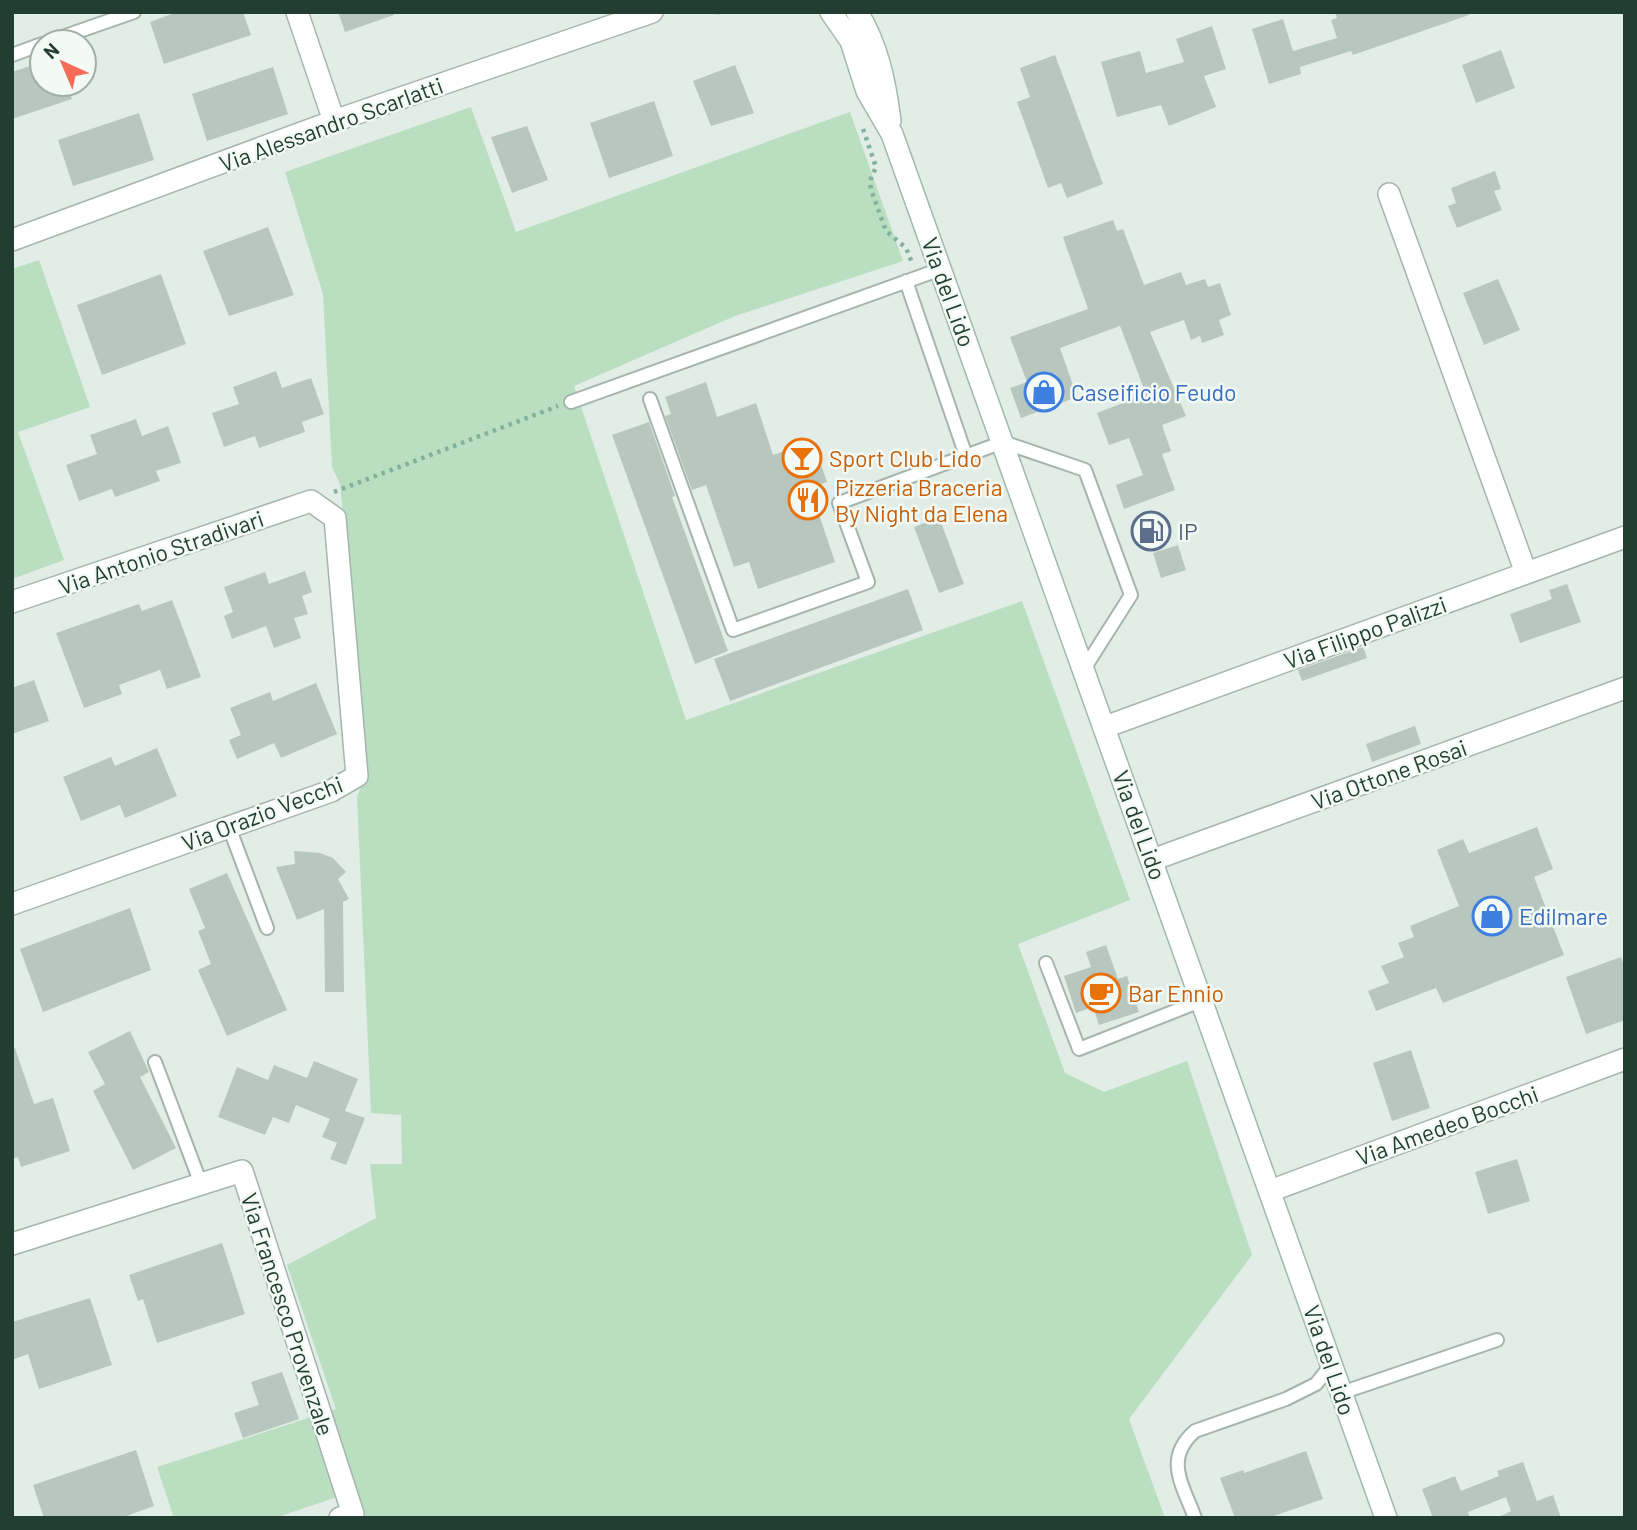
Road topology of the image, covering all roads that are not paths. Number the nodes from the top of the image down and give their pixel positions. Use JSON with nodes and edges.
{"nodes":[{"id":1,"x":134,"y":12,"type":"edge"},
{"id":2,"x":297,"y":12,"type":"edge"},
{"id":3,"x":652,"y":12,"type":"edge"},
{"id":4,"x":831,"y":12,"type":"edge"},
{"id":5,"x":857,"y":12,"type":"edge"},
{"id":6,"x":88,"y":28,"type":"edge"},
{"id":7,"x":334,"y":121,"type":"junction"},
{"id":8,"x":892,"y":134,"type":"junction"},
{"id":9,"x":1389,"y":194,"type":"dead end"},
{"id":10,"x":12,"y":240,"type":"edge"},
{"id":11,"x":941,"y":269,"type":"junction"},
{"id":12,"x":906,"y":281,"type":"junction"},
{"id":13,"x":650,"y":399,"type":"dead end"},
{"id":14,"x":571,"y":402,"type":"road end"},
{"id":15,"x":1003,"y":442,"type":"junction"},
{"id":16,"x":967,"y":456,"type":"junction"},
{"id":17,"x":311,"y":501,"type":"joint"},
{"id":18,"x":1625,"y":537,"type":"edge"},
{"id":19,"x":1526,"y":573,"type":"junction"},
{"id":20,"x":12,"y":602,"type":"edge"},
{"id":21,"x":1084,"y":669,"type":"junction"},
{"id":22,"x":1625,"y":688,"type":"edge"},
{"id":23,"x":1105,"y":727,"type":"junction"},
{"id":24,"x":229,"y":827,"type":"junction"},
{"id":25,"x":1152,"y":860,"type":"junction"},
{"id":26,"x":12,"y":904,"type":"edge"},
{"id":27,"x":267,"y":928,"type":"dead end"},
{"id":28,"x":1046,"y":963,"type":"dead end"},
{"id":29,"x":1203,"y":1000,"type":"junction"},
{"id":30,"x":1625,"y":1059,"type":"edge"},
{"id":31,"x":155,"y":1062,"type":"dead end"},
{"id":32,"x":201,"y":1184,"type":"junction"},
{"id":33,"x":1270,"y":1191,"type":"junction"},
{"id":34,"x":12,"y":1244,"type":"edge"},
{"id":35,"x":1497,"y":1340,"type":"dead end"},
{"id":36,"x":1331,"y":1365,"type":"junction"},
{"id":37,"x":1341,"y":1392,"type":"junction"},
{"id":38,"x":340,"y":1518,"type":"edge"},
{"id":39,"x":1195,"y":1518,"type":"edge"},
{"id":40,"x":1386,"y":1518,"type":"edge"}],
"edges":[{"from":1,"to":6,"type":"lane"},
{"from":2,"to":7,"type":"street"},
{"from":3,"to":7,"type":"street","name":"Via Alessandro Scarlatti"},
{"from":4,"to":8,"type":"street","name":"Via del Lido"},
{"from":5,"to":8,"type":"street","name":"Via del Lido"},
{"from":7,"to":10,"type":"street","name":"Via Alessandro Scarlatti"},
{"from":8,"to":11,"type":"street","name":"Via del Lido"},
{"from":9,"to":19,"type":"street"},
{"from":11,"to":12,"type":"lane"},
{"from":11,"to":15,"type":"street","name":"Via del Lido"},
{"from":12,"to":14,"type":"lane"},
{"from":12,"to":16,"type":"lane"},
{"from":13,"to":16,"type":"lane"},
{"from":15,"to":16,"type":"lane"},
{"from":15,"to":21,"type":"street","name":"Via del Lido"},
{"from":15,"to":21,"type":"lane"},
{"from":17,"to":20,"type":"street","name":"Via Antonio Stradivari"},
{"from":17,"to":24,"type":"street","name":"Via Orazio Vecchi"},
{"from":18,"to":19,"type":"street","name":"Via Filippo Palizzi"},
{"from":19,"to":23,"type":"street","name":"Via Filippo Palizzi"},
{"from":21,"to":23,"type":"street","name":"Via del Lido"},
{"from":22,"to":25,"type":"street","name":"Via Ottone Rosai"},
{"from":23,"to":25,"type":"street","name":"Via del Lido"},
{"from":24,"to":26,"type":"street","name":"Via Orazio Vecchi"},
{"from":24,"to":27,"type":"lane"},
{"from":25,"to":29,"type":"street","name":"Via del Lido"},
{"from":28,"to":29,"type":"lane"},
{"from":29,"to":33,"type":"street","name":"Via del Lido"},
{"from":30,"to":33,"type":"street","name":"Via Amedeo Bocchi"},
{"from":31,"to":32,"type":"lane"},
{"from":32,"to":34,"type":"street","name":"Via Francesco Provenzale"},
{"from":32,"to":38,"type":"street","name":"Via Francesco Provenzale"},
{"from":33,"to":36,"type":"street","name":"Via del Lido"},
{"from":35,"to":37,"type":"lane"},
{"from":36,"to":37,"type":"street","name":"Via del Lido"},
{"from":36,"to":39,"type":"lane"},
{"from":37,"to":40,"type":"street","name":"Via del Lido"}]}
